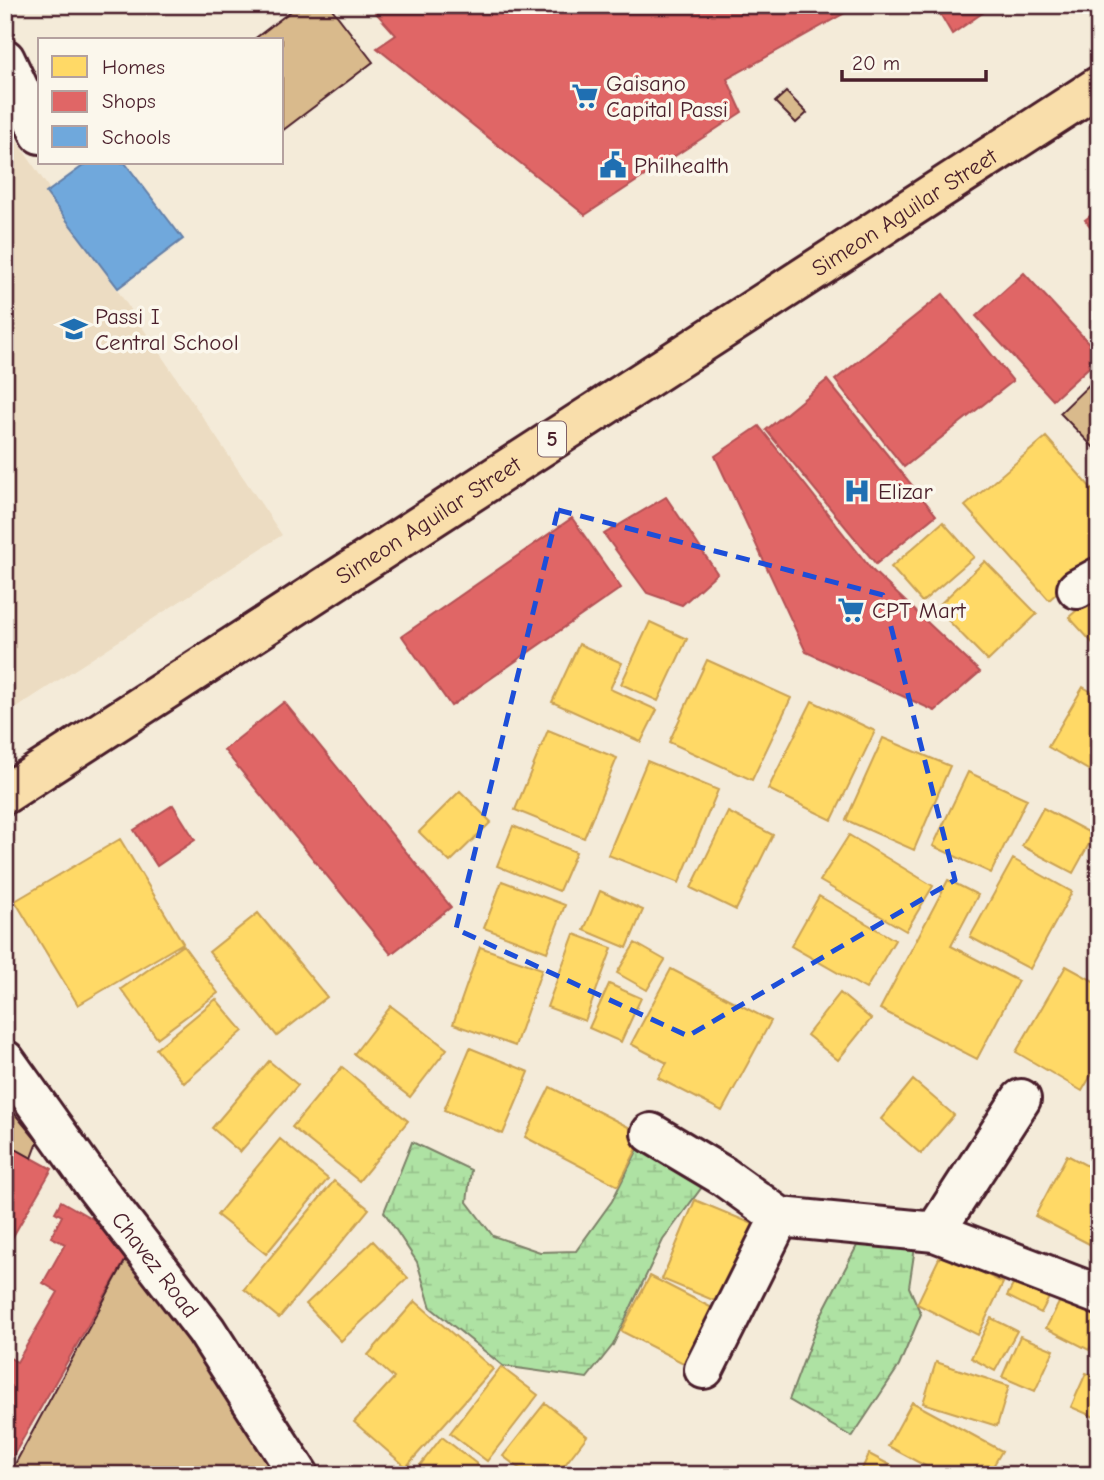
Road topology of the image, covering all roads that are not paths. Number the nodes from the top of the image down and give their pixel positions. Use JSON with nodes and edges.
{"nodes":[{"id":1,"x":5,"y":59,"type":"edge"},
{"id":2,"x":1099,"y":86,"type":"edge"},
{"id":3,"x":38,"y":130,"type":"edge"},
{"id":4,"x":5,"y":794,"type":"edge"},
{"id":5,"x":5,"y":1060,"type":"edge"},
{"id":6,"x":1021,"y":1099,"type":"dead end"},
{"id":7,"x":651,"y":1133,"type":"dead end"},
{"id":8,"x":780,"y":1217,"type":"junction"},
{"id":9,"x":935,"y":1232,"type":"junction"},
{"id":10,"x":1099,"y":1295,"type":"edge"},
{"id":11,"x":704,"y":1369,"type":"dead end"},
{"id":12,"x":299,"y":1475,"type":"edge"}],
"edges":[{"from":1,"to":3,"type":"street"},
{"from":2,"to":4,"type":"highway","name":"Simeon Aguilar Street","number":"5"},
{"from":5,"to":12,"type":"street","name":"Chavez Road"},
{"from":6,"to":9,"type":"street"},
{"from":7,"to":8,"type":"street"},
{"from":8,"to":9,"type":"street"},
{"from":8,"to":11,"type":"street"},
{"from":9,"to":10,"type":"street"}]}
